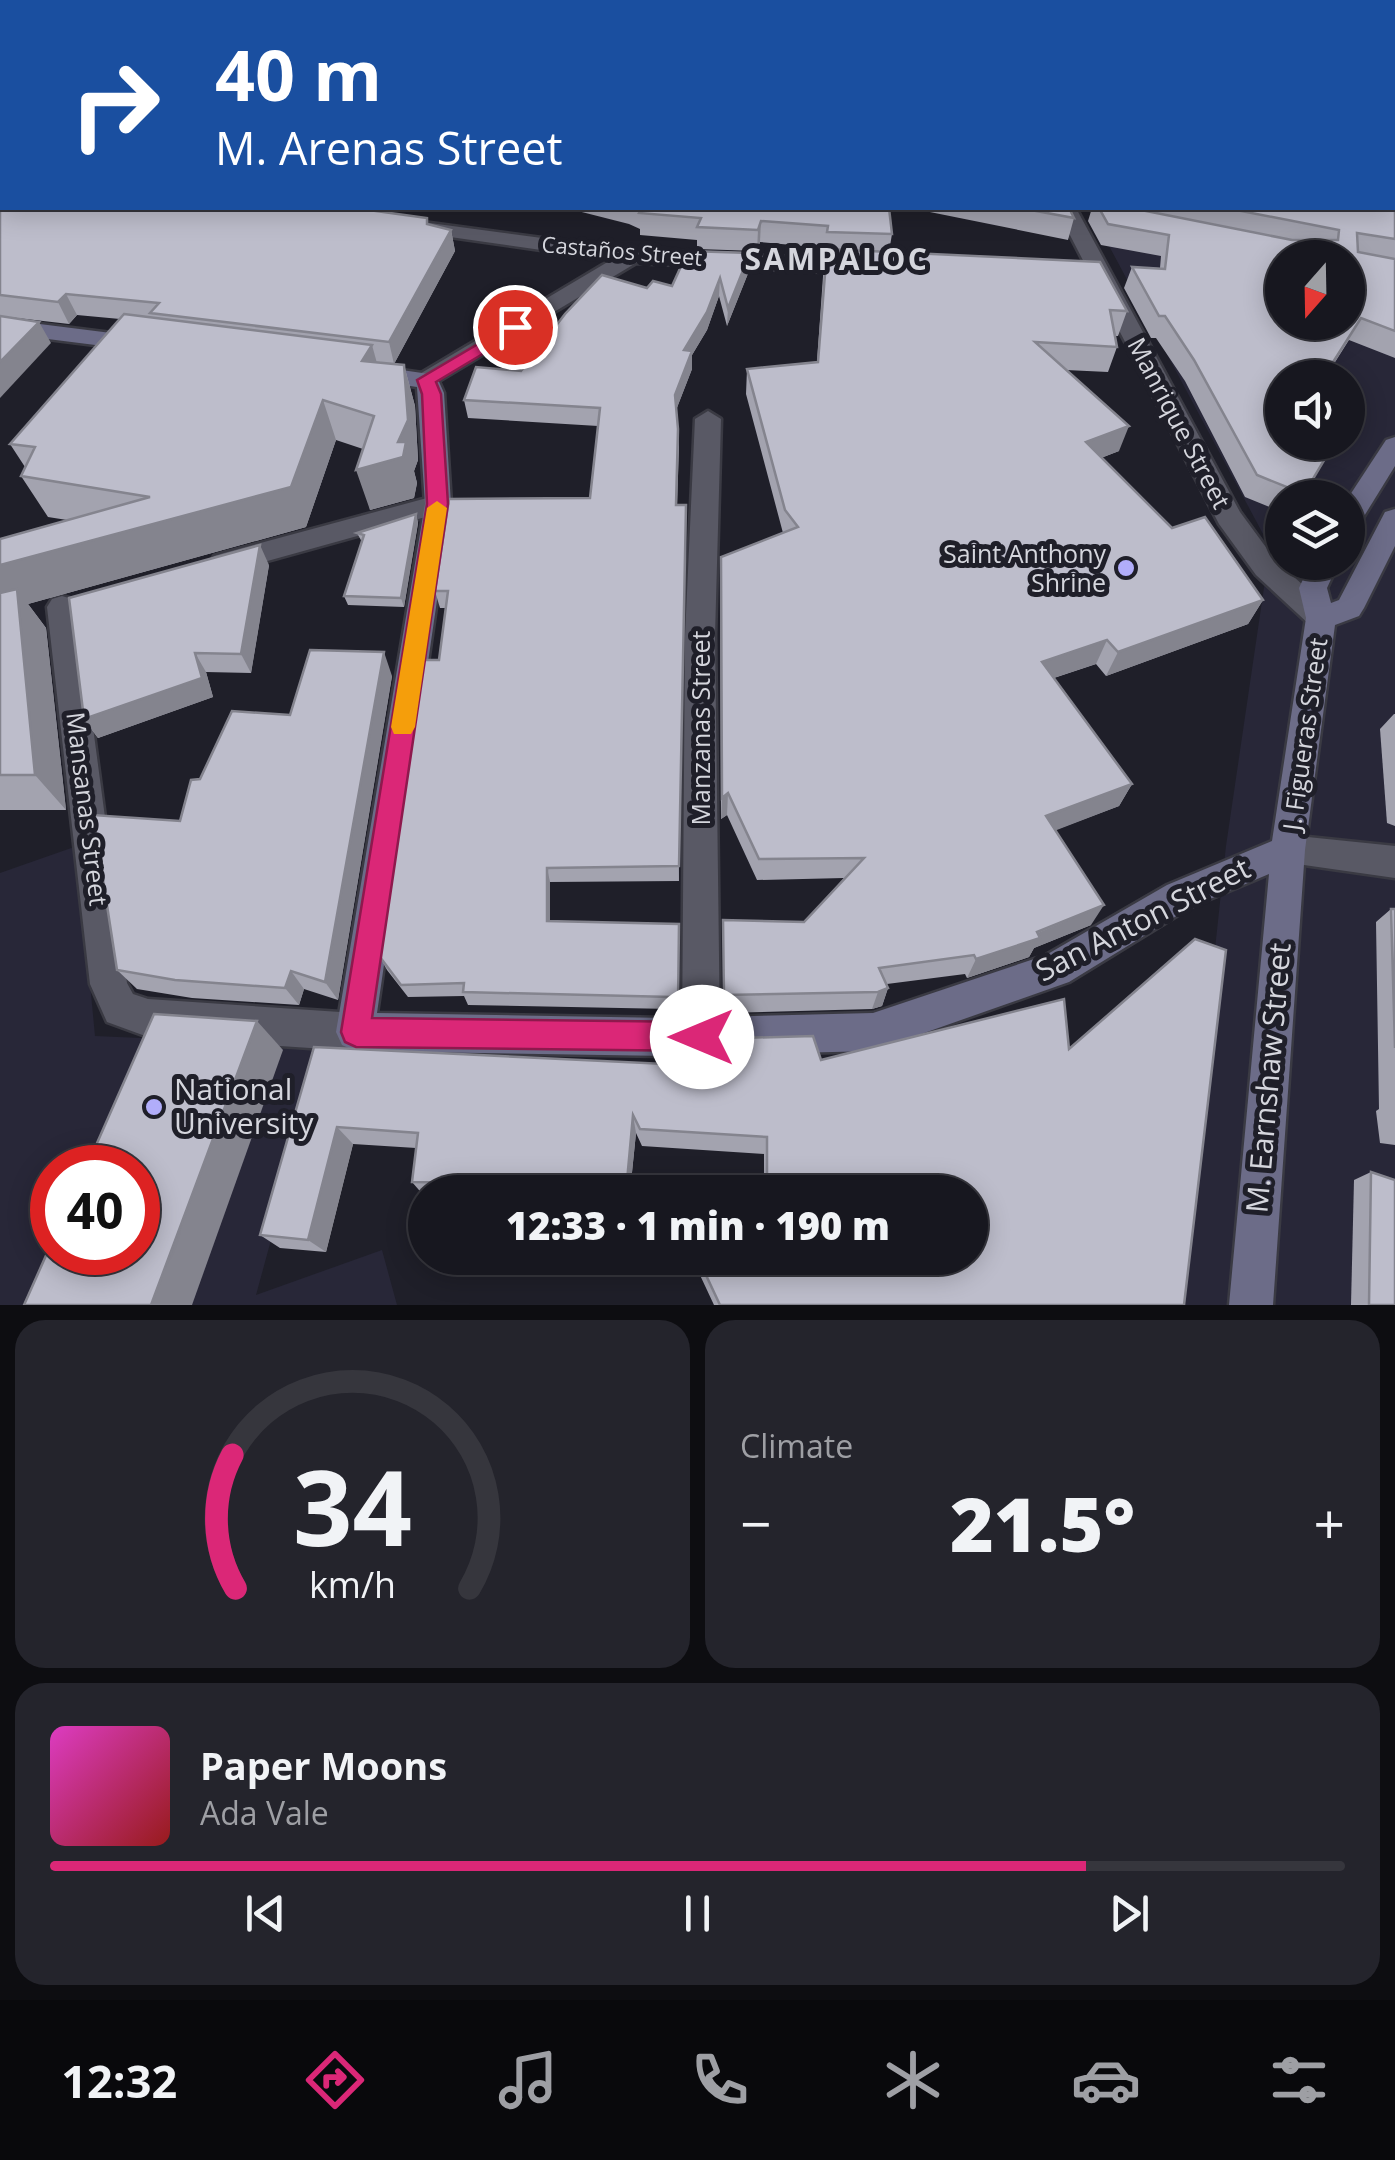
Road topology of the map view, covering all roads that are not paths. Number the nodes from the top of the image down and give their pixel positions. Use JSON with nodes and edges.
{"nodes":[{"id":1,"x":1075,"y":210,"type":"edge"},
{"id":2,"x":402,"y":226,"type":"edge"},
{"id":3,"x":632,"y":256,"type":"junction"},
{"id":4,"x":883,"y":267,"type":"edge"},
{"id":5,"x":0,"y":326,"type":"edge"},
{"id":6,"x":176,"y":348,"type":"edge"},
{"id":7,"x":350,"y":370,"type":"edge"},
{"id":8,"x":426,"y":380,"type":"junction"},
{"id":9,"x":708,"y":419,"type":"dead end"},
{"id":10,"x":1395,"y":446,"type":"edge"},
{"id":11,"x":1365,"y":493,"type":"edge"},
{"id":12,"x":438,"y":504,"type":"junction"},
{"id":13,"x":1395,"y":519,"type":"edge"},
{"id":14,"x":193,"y":571,"type":"edge"},
{"id":15,"x":1317,"y":580,"type":"edge"},
{"id":16,"x":58,"y":608,"type":"dead end"},
{"id":17,"x":1322,"y":618,"type":"junction"},
{"id":18,"x":1288,"y":850,"type":"junction"},
{"id":19,"x":1395,"y":862,"type":"edge"},
{"id":20,"x":120,"y":1010,"type":"joint"},
{"id":21,"x":356,"y":1032,"type":"junction"},
{"id":22,"x":702,"y":1037,"type":"junction"},
{"id":23,"x":1251,"y":1305,"type":"edge"}],
"edges":[{"from":1,"to":17,"type":"street","name":"Manrique Street"},
{"from":2,"to":3,"type":"street","name":"Castaños Street"},
{"from":3,"to":4,"type":"street","name":"Castaños Street"},
{"from":3,"to":8,"type":"street"},
{"from":5,"to":6,"type":"street"},
{"from":7,"to":8,"type":"street"},
{"from":8,"to":12,"type":"street"},
{"from":9,"to":22,"type":"street","name":"Manzanas Street"},
{"from":10,"to":11,"type":"street"},
{"from":12,"to":14,"type":"street"},
{"from":12,"to":21,"type":"street"},
{"from":13,"to":17,"type":"street","name":"J. Figueras Street"},
{"from":15,"to":17,"type":"street","name":"J. Figueras Street"},
{"from":16,"to":20,"type":"street","name":"Mansanas Street"},
{"from":17,"to":18,"type":"street","name":"J. Figueras Street"},
{"from":18,"to":19,"type":"street","name":"San Anton Street"},
{"from":18,"to":22,"type":"street","name":"San Anton Street"},
{"from":18,"to":23,"type":"street","name":"M. Earnshaw Street"},
{"from":20,"to":21,"type":"street","name":"San Anton Street"},
{"from":21,"to":22,"type":"street","name":"San Anton Street"}]}
